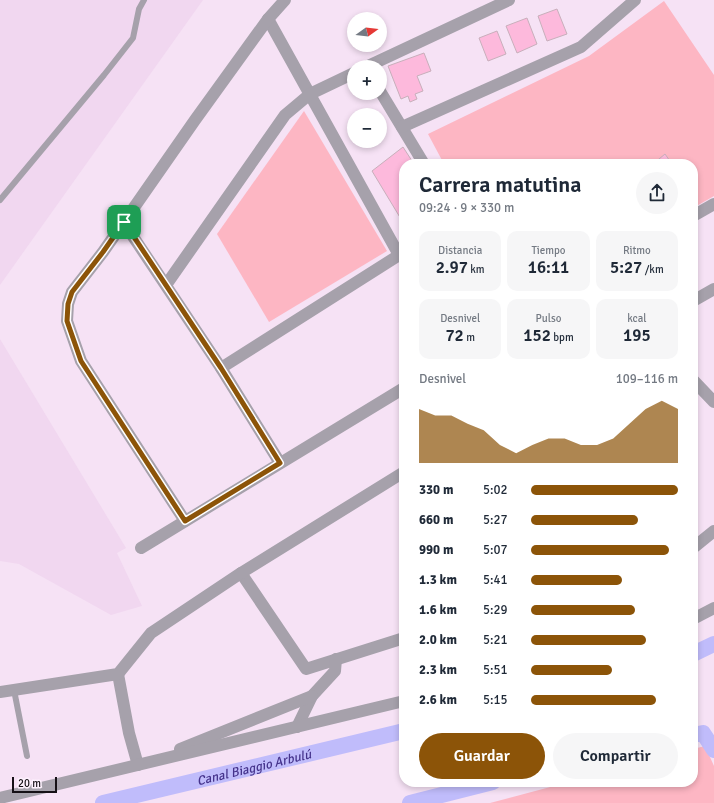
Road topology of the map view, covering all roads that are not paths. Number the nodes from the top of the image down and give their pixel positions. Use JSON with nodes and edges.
{"nodes":[{"id":1,"x":144,"y":0,"type":"edge"},
{"id":2,"x":285,"y":0,"type":"edge"},
{"id":3,"x":509,"y":0,"type":"edge"},
{"id":4,"x":635,"y":0,"type":"edge"},
{"id":5,"x":268,"y":19,"type":"junction"},
{"id":6,"x":381,"y":60,"type":"edge"},
{"id":7,"x":347,"y":76,"type":"edge"},
{"id":8,"x":310,"y":94,"type":"junction"},
{"id":9,"x":385,"y":100,"type":"edge"},
{"id":10,"x":402,"y":128,"type":"junction"},
{"id":11,"x":421,"y":159,"type":"edge"},
{"id":12,"x":0,"y":200,"type":"edge"},
{"id":13,"x":714,"y":204,"type":"edge"},
{"id":14,"x":698,"y":213,"type":"edge"},
{"id":15,"x":124,"y":222,"type":"junction"},
{"id":16,"x":399,"y":248,"type":"edge"},
{"id":17,"x":399,"y":255,"type":"edge"},
{"id":18,"x":166,"y":285,"type":"junction"},
{"id":19,"x":714,"y":289,"type":"edge"},
{"id":20,"x":698,"y":298,"type":"edge"},
{"id":21,"x":221,"y":368,"type":"junction"},
{"id":22,"x":698,"y":386,"type":"edge"},
{"id":23,"x":399,"y":391,"type":"edge"},
{"id":24,"x":714,"y":402,"type":"edge"},
{"id":25,"x":280,"y":463,"type":"junction"},
{"id":26,"x":399,"y":475,"type":"edge"},
{"id":27,"x":185,"y":521,"type":"junction"},
{"id":28,"x":714,"y":531,"type":"edge"},
{"id":29,"x":698,"y":544,"type":"edge"},
{"id":30,"x":141,"y":548,"type":"dead end"},
{"id":31,"x":240,"y":573,"type":"junction"},
{"id":32,"x":714,"y":608,"type":"edge"},
{"id":33,"x":698,"y":616,"type":"edge"},
{"id":34,"x":399,"y":640,"type":"edge"},
{"id":35,"x":336,"y":659,"type":"junction"},
{"id":36,"x":118,"y":674,"type":"junction"},
{"id":37,"x":14,"y":690,"type":"junction"},
{"id":38,"x":0,"y":692,"type":"edge"},
{"id":39,"x":312,"y":696,"type":"junction"},
{"id":40,"x":399,"y":702,"type":"edge"},
{"id":41,"x":297,"y":727,"type":"junction"},
{"id":42,"x":27,"y":756,"type":"dead end"},
{"id":43,"x":159,"y":759,"type":"junction"},
{"id":44,"x":138,"y":765,"type":"junction"},
{"id":45,"x":0,"y":798,"type":"edge"}],
"edges":[{"from":1,"to":12,"type":"lane"},
{"from":2,"to":5,"type":"street"},
{"from":3,"to":6,"type":"street"},
{"from":4,"to":10,"type":"street"},
{"from":5,"to":8,"type":"street"},
{"from":5,"to":15,"type":"street"},
{"from":7,"to":8,"type":"street"},
{"from":8,"to":16,"type":"street"},
{"from":8,"to":18,"type":"street"},
{"from":9,"to":10,"type":"street"},
{"from":10,"to":11,"type":"street"},
{"from":13,"to":14,"type":"street"},
{"from":15,"to":18,"type":"street"},
{"from":15,"to":27,"type":"street"},
{"from":17,"to":21,"type":"street"},
{"from":18,"to":21,"type":"street"},
{"from":19,"to":20,"type":"street"},
{"from":21,"to":25,"type":"street"},
{"from":22,"to":24,"type":"street"},
{"from":23,"to":25,"type":"street"},
{"from":25,"to":27,"type":"street"},
{"from":26,"to":31,"type":"street"},
{"from":27,"to":30,"type":"street"},
{"from":28,"to":29,"type":"street"},
{"from":31,"to":35,"type":"street"},
{"from":31,"to":36,"type":"street"},
{"from":32,"to":33,"type":"street"},
{"from":34,"to":35,"type":"street"},
{"from":35,"to":39,"type":"street"},
{"from":36,"to":37,"type":"street"},
{"from":36,"to":44,"type":"street"},
{"from":37,"to":38,"type":"street"},
{"from":37,"to":42,"type":"lane"},
{"from":39,"to":41,"type":"street"},
{"from":39,"to":43,"type":"street"},
{"from":40,"to":41,"type":"street"},
{"from":41,"to":43,"type":"street"},
{"from":43,"to":44,"type":"street"},
{"from":44,"to":45,"type":"street"}]}
